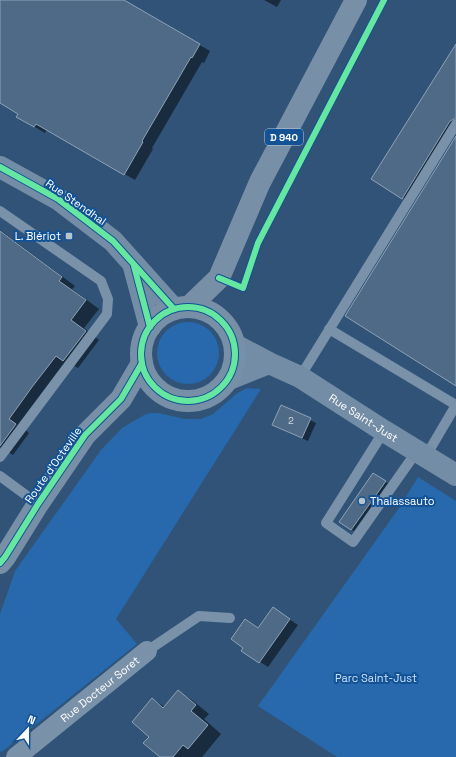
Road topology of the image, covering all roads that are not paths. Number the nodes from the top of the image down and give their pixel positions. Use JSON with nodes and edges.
{"nodes":[{"id":1,"x":356,"y":0,"type":"edge"},
{"id":2,"x":456,"y":124,"type":"edge"},
{"id":3,"x":0,"y":167,"type":"edge"},
{"id":4,"x":0,"y":211,"type":"edge"},
{"id":5,"x":133,"y":264,"type":"junction"},
{"id":6,"x":219,"y":278,"type":"junction"},
{"id":7,"x":182,"y":308,"type":"junction"},
{"id":8,"x":221,"y":320,"type":"junction"},
{"id":9,"x":150,"y":327,"type":"junction"},
{"id":10,"x":329,"y":329,"type":"junction"},
{"id":11,"x":235,"y":345,"type":"junction"},
{"id":12,"x":142,"y":363,"type":"junction"},
{"id":13,"x":269,"y":363,"type":"junction"},
{"id":14,"x":300,"y":377,"type":"junction"},
{"id":15,"x":229,"y":379,"type":"junction"},
{"id":16,"x":164,"y":395,"type":"junction"},
{"id":17,"x":121,"y":399,"type":"junction"},
{"id":18,"x":456,"y":405,"type":"edge"},
{"id":19,"x":384,"y":431,"type":"junction"},
{"id":20,"x":421,"y":453,"type":"junction"},
{"id":21,"x":0,"y":457,"type":"edge"},
{"id":22,"x":456,"y":475,"type":"edge"},
{"id":23,"x":0,"y":476,"type":"edge"},
{"id":24,"x":38,"y":504,"type":"junction"},
{"id":25,"x":2,"y":565,"type":"edge"},
{"id":26,"x":230,"y":618,"type":"dead end"},
{"id":27,"x":147,"y":651,"type":"joint"},
{"id":28,"x":16,"y":757,"type":"edge"}],
"edges":[{"from":1,"to":6,"type":"main road","number":"D 940"},
{"from":2,"to":10,"type":"lane"},
{"from":3,"to":5,"type":"street","name":"Rue Stendhal"},
{"from":4,"to":21,"type":"lane"},
{"from":5,"to":7,"type":"street","name":"Rue Stendhal"},
{"from":5,"to":9,"type":"street","name":"Rue Stendhal"},
{"from":6,"to":7,"type":"main road","number":"D 940"},
{"from":6,"to":8,"type":"main road","number":"D 940"},
{"from":7,"to":8,"type":"main road"},
{"from":7,"to":9,"type":"main road"},
{"from":8,"to":11,"type":"main road"},
{"from":9,"to":12,"type":"main road"},
{"from":10,"to":14,"type":"lane"},
{"from":10,"to":18,"type":"lane"},
{"from":11,"to":13,"type":"street","name":"Rue Saint-Just"},
{"from":11,"to":15,"type":"main road"},
{"from":12,"to":16,"type":"main road"},
{"from":12,"to":17,"type":"main road","name":"Route d'Octeville"},
{"from":13,"to":14,"type":"street","name":"Rue Saint-Just"},
{"from":13,"to":15,"type":"street"},
{"from":14,"to":19,"type":"street","name":"Rue Saint-Just"},
{"from":15,"to":16,"type":"main road"},
{"from":16,"to":17,"type":"main road"},
{"from":17,"to":24,"type":"main road","name":"Route d'Octeville"},
{"from":18,"to":20,"type":"lane"},
{"from":19,"to":20,"type":"street","name":"Rue Saint-Just"},
{"from":19,"to":20,"type":"lane"},
{"from":20,"to":22,"type":"street","name":"Rue Saint-Just"},
{"from":23,"to":24,"type":"lane"},
{"from":24,"to":25,"type":"main road","name":"Route d'Octeville"},
{"from":26,"to":27,"type":"lane"},
{"from":27,"to":28,"type":"street","name":"Rue Docteur Soret"}]}
